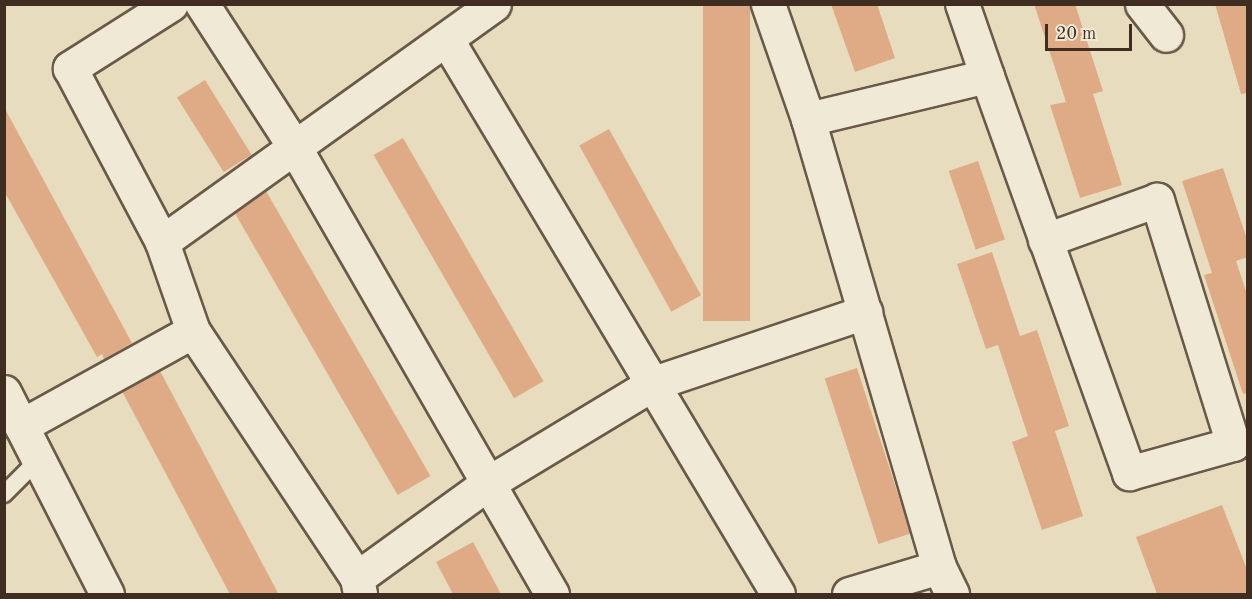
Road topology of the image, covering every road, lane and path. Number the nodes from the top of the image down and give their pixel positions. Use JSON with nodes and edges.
{"nodes":[{"id":1,"x":171,"y":4,"type":"edge"},
{"id":2,"x":202,"y":4,"type":"edge"},
{"id":3,"x":494,"y":4,"type":"edge"},
{"id":4,"x":768,"y":4,"type":"edge"},
{"id":5,"x":962,"y":4,"type":"edge"},
{"id":6,"x":1142,"y":4,"type":"edge"},
{"id":7,"x":1166,"y":35,"type":"dead end"},
{"id":8,"x":447,"y":40,"type":"junction"},
{"id":9,"x":987,"y":76,"type":"junction"},
{"id":10,"x":808,"y":119,"type":"junction"},
{"id":11,"x":295,"y":148,"type":"junction"},
{"id":12,"x":1045,"y":240,"type":"junction"},
{"id":13,"x":162,"y":242,"type":"junction"},
{"id":14,"x":865,"y":312,"type":"junction"},
{"id":15,"x":193,"y":331,"type":"junction"},
{"id":16,"x":654,"y":383,"type":"junction"},
{"id":17,"x":4,"y":392,"type":"edge"},
{"id":18,"x":21,"y":426,"type":"junction"},
{"id":19,"x":39,"y":460,"type":"junction"},
{"id":20,"x":488,"y":483,"type":"junction"},
{"id":21,"x":4,"y":494,"type":"edge"},
{"id":22,"x":946,"y":581,"type":"edge"},
{"id":23,"x":359,"y":586,"type":"edge"},
{"id":24,"x":107,"y":594,"type":"edge"},
{"id":25,"x":552,"y":594,"type":"edge"},
{"id":26,"x":778,"y":594,"type":"edge"},
{"id":27,"x":849,"y":594,"type":"edge"}],
"edges":[{"from":1,"to":13,"type":"street"},
{"from":2,"to":11,"type":"street"},
{"from":3,"to":8,"type":"street"},
{"from":4,"to":10,"type":"street"},
{"from":5,"to":9,"type":"street"},
{"from":6,"to":7,"type":"street"},
{"from":8,"to":11,"type":"street"},
{"from":8,"to":16,"type":"street"},
{"from":9,"to":10,"type":"street"},
{"from":9,"to":12,"type":"street"},
{"from":10,"to":14,"type":"street"},
{"from":11,"to":13,"type":"street"},
{"from":11,"to":20,"type":"street"},
{"from":12,"to":12,"type":"street"},
{"from":13,"to":15,"type":"street"},
{"from":14,"to":16,"type":"street"},
{"from":14,"to":22,"type":"street"},
{"from":15,"to":18,"type":"street"},
{"from":15,"to":23,"type":"street"},
{"from":16,"to":20,"type":"street"},
{"from":16,"to":26,"type":"street"},
{"from":17,"to":18,"type":"street"},
{"from":18,"to":19,"type":"street"},
{"from":19,"to":21,"type":"lane"},
{"from":19,"to":24,"type":"street"},
{"from":20,"to":23,"type":"street"},
{"from":20,"to":25,"type":"street"},
{"from":22,"to":27,"type":"street"}]}
